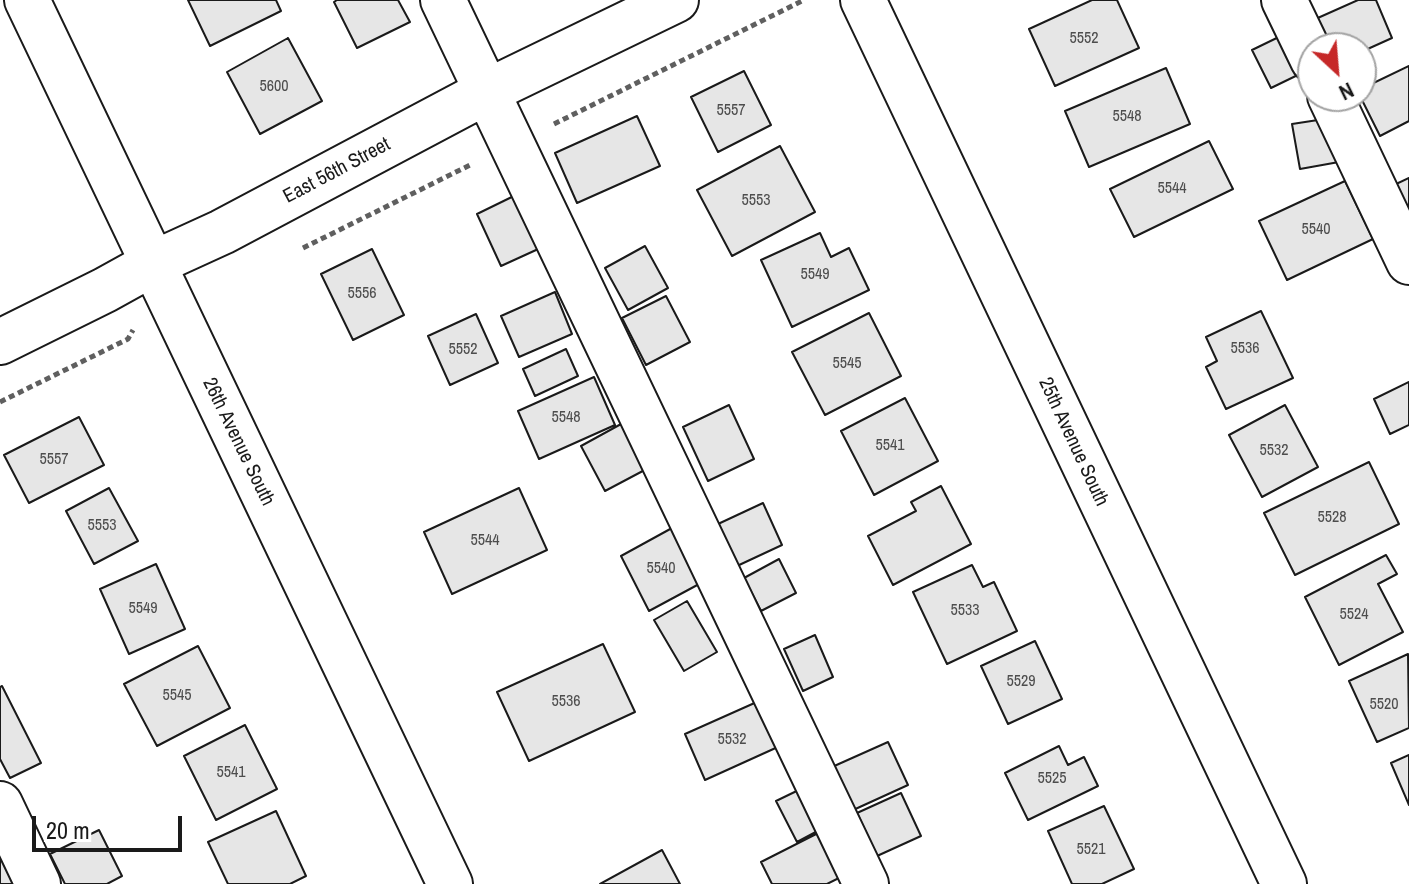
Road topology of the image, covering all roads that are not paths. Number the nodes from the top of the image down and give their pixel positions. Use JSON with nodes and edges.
{"nodes":[{"id":1,"x":27,"y":0,"type":"edge"},
{"id":2,"x":443,"y":0,"type":"edge"},
{"id":3,"x":676,"y":0,"type":"edge"},
{"id":4,"x":863,"y":0,"type":"edge"},
{"id":5,"x":1284,"y":0,"type":"edge"},
{"id":6,"x":1299,"y":32,"type":"edge"},
{"id":7,"x":486,"y":92,"type":"junction"},
{"id":8,"x":1338,"y":112,"type":"edge"},
{"id":9,"x":1409,"y":262,"type":"edge"},
{"id":10,"x":152,"y":264,"type":"junction"},
{"id":11,"x":0,"y":342,"type":"edge"},
{"id":12,"x":0,"y":804,"type":"edge"},
{"id":13,"x":38,"y":884,"type":"edge"},
{"id":14,"x":450,"y":884,"type":"edge"},
{"id":15,"x":866,"y":884,"type":"edge"},
{"id":16,"x":1284,"y":884,"type":"edge"}],
"edges":[{"from":1,"to":10,"type":"street","name":"26th Avenue South"},
{"from":2,"to":7,"type":"street"},
{"from":3,"to":7,"type":"street","name":"East 56th Street"},
{"from":4,"to":16,"type":"street","name":"25th Avenue South"},
{"from":5,"to":6,"type":"street"},
{"from":7,"to":10,"type":"street","name":"East 56th Street"},
{"from":7,"to":15,"type":"street"},
{"from":8,"to":9,"type":"street"},
{"from":10,"to":11,"type":"street","name":"East 56th Street"},
{"from":10,"to":14,"type":"street","name":"26th Avenue South"},
{"from":12,"to":13,"type":"street"}]}
